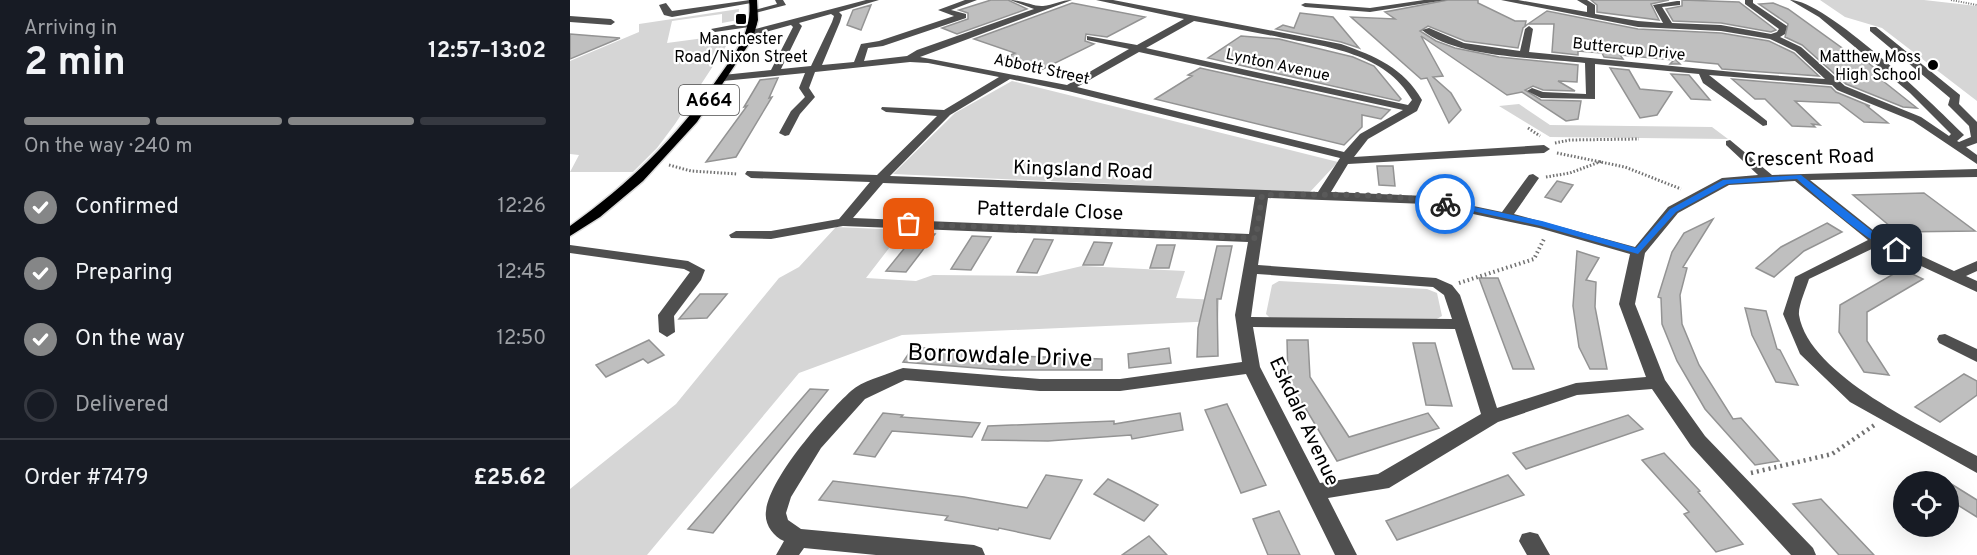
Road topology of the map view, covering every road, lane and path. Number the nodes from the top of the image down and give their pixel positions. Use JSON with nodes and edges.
{"nodes":[{"id":1,"x":779,"y":0,"type":"edge"},
{"id":2,"x":875,"y":0,"type":"edge"},
{"id":3,"x":972,"y":0,"type":"edge"},
{"id":4,"x":1014,"y":0,"type":"edge"},
{"id":5,"x":1068,"y":0,"type":"edge"},
{"id":6,"x":1100,"y":0,"type":"edge"},
{"id":7,"x":1442,"y":0,"type":"edge"},
{"id":8,"x":1505,"y":0,"type":"edge"},
{"id":9,"x":1581,"y":0,"type":"edge"},
{"id":10,"x":1749,"y":0,"type":"edge"},
{"id":11,"x":1794,"y":0,"type":"edge"},
{"id":12,"x":1951,"y":0,"type":"edge"},
{"id":13,"x":1677,"y":3,"type":"dead end"},
{"id":14,"x":754,"y":4,"type":"edge"},
{"id":15,"x":1351,"y":4,"type":"edge"},
{"id":16,"x":663,"y":5,"type":"dead end"},
{"id":17,"x":1977,"y":5,"type":"edge"},
{"id":18,"x":1305,"y":6,"type":"dead end"},
{"id":19,"x":1043,"y":9,"type":"junction"},
{"id":20,"x":1591,"y":15,"type":"junction"},
{"id":21,"x":835,"y":17,"type":"junction"},
{"id":22,"x":1192,"y":18,"type":"junction"},
{"id":23,"x":570,"y":20,"type":"edge"},
{"id":24,"x":611,"y":22,"type":"dead end"},
{"id":25,"x":794,"y":23,"type":"junction"},
{"id":26,"x":1669,"y":25,"type":"junction"},
{"id":27,"x":715,"y":29,"type":"dead end"},
{"id":28,"x":752,"y":29,"type":"junction"},
{"id":29,"x":1529,"y":29,"type":"dead end"},
{"id":30,"x":1873,"y":29,"type":"dead end"},
{"id":31,"x":1426,"y":30,"type":"dead end"},
{"id":32,"x":1772,"y":37,"type":"junction"},
{"id":33,"x":1090,"y":38,"type":"dead end"},
{"id":34,"x":1136,"y":48,"type":"junction"},
{"id":35,"x":1524,"y":53,"type":"junction"},
{"id":36,"x":910,"y":59,"type":"junction"},
{"id":37,"x":1590,"y":59,"type":"junction"},
{"id":38,"x":858,"y":64,"type":"junction"},
{"id":39,"x":813,"y":69,"type":"junction"},
{"id":40,"x":1702,"y":71,"type":"junction"},
{"id":41,"x":774,"y":73,"type":"junction"},
{"id":42,"x":1008,"y":76,"type":"junction"},
{"id":43,"x":723,"y":78,"type":"junction"},
{"id":44,"x":1831,"y":82,"type":"junction"},
{"id":45,"x":1068,"y":88,"type":"junction"},
{"id":46,"x":1532,"y":91,"type":"dead end"},
{"id":47,"x":886,"y":109,"type":"dead end"},
{"id":48,"x":1413,"y":109,"type":"junction"},
{"id":49,"x":946,"y":113,"type":"junction"},
{"id":50,"x":1763,"y":123,"type":"dead end"},
{"id":51,"x":785,"y":133,"type":"dead end"},
{"id":52,"x":1639,"y":139,"type":"dead end"},
{"id":53,"x":1730,"y":143,"type":"dead end"},
{"id":54,"x":1953,"y":144,"type":"junction"},
{"id":55,"x":1544,"y":149,"type":"junction"},
{"id":56,"x":1347,"y":159,"type":"junction"},
{"id":57,"x":1603,"y":160,"type":"junction"},
{"id":58,"x":1977,"y":160,"type":"edge"},
{"id":59,"x":659,"y":162,"type":"junction"},
{"id":60,"x":1977,"y":173,"type":"edge"},
{"id":61,"x":751,"y":174,"type":"joint"},
{"id":62,"x":1798,"y":177,"type":"junction"},
{"id":63,"x":1533,"y":178,"type":"joint"},
{"id":64,"x":1769,"y":179,"type":"junction"},
{"id":65,"x":879,"y":181,"type":"junction"},
{"id":66,"x":1262,"y":195,"type":"junction"},
{"id":67,"x":1323,"y":195,"type":"junction"},
{"id":68,"x":1699,"y":196,"type":"junction"},
{"id":69,"x":1506,"y":216,"type":"junction"},
{"id":70,"x":843,"y":222,"type":"junction"},
{"id":71,"x":1549,"y":228,"type":"junction"},
{"id":72,"x":570,"y":232,"type":"edge"},
{"id":73,"x":736,"y":235,"type":"dead end"},
{"id":74,"x":1256,"y":238,"type":"junction"},
{"id":75,"x":1878,"y":241,"type":"junction"},
{"id":76,"x":570,"y":249,"type":"edge"},
{"id":77,"x":1638,"y":252,"type":"junction"},
{"id":78,"x":1977,"y":265,"type":"edge"},
{"id":79,"x":1252,"y":270,"type":"junction"},
{"id":80,"x":1954,"y":277,"type":"junction"},
{"id":81,"x":1977,"y":287,"type":"edge"},
{"id":82,"x":1447,"y":288,"type":"junction"},
{"id":83,"x":1244,"y":322,"type":"junction"},
{"id":84,"x":1461,"y":324,"type":"junction"},
{"id":85,"x":667,"y":332,"type":"dead end"},
{"id":86,"x":1945,"y":339,"type":"dead end"},
{"id":87,"x":1977,"y":356,"type":"edge"},
{"id":88,"x":1251,"y":367,"type":"junction"},
{"id":89,"x":1657,"y":382,"type":"junction"},
{"id":90,"x":1889,"y":415,"type":"junction"},
{"id":91,"x":1491,"y":417,"type":"junction"},
{"id":92,"x":1975,"y":461,"type":"edge"},
{"id":93,"x":1732,"y":477,"type":"junction"},
{"id":94,"x":1313,"y":492,"type":"junction"},
{"id":95,"x":793,"y":547,"type":"edge"},
{"id":96,"x":974,"y":555,"type":"edge"},
{"id":97,"x":1346,"y":555,"type":"edge"},
{"id":98,"x":1805,"y":555,"type":"edge"}],
"edges":[{"from":1,"to":14,"type":"street"},
{"from":2,"to":21,"type":"street"},
{"from":3,"to":38,"type":"street"},
{"from":4,"to":19,"type":"street"},
{"from":5,"to":19,"type":"street"},
{"from":6,"to":22,"type":"street"},
{"from":7,"to":15,"type":"street"},
{"from":8,"to":20,"type":"street"},
{"from":9,"to":20,"type":"street"},
{"from":10,"to":32,"type":"street"},
{"from":11,"to":54,"type":"street"},
{"from":12,"to":17,"type":"path"},
{"from":13,"to":26,"type":"street"},
{"from":14,"to":16,"type":"street"},
{"from":14,"to":28,"type":"main road","number":"A664"},
{"from":15,"to":18,"type":"street"},
{"from":19,"to":36,"type":"street"},
{"from":20,"to":26,"type":"street"},
{"from":21,"to":25,"type":"street"},
{"from":21,"to":39,"type":"street"},
{"from":22,"to":34,"type":"street"},
{"from":22,"to":48,"type":"street"},
{"from":23,"to":24,"type":"street"},
{"from":25,"to":28,"type":"street"},
{"from":25,"to":41,"type":"street"},
{"from":26,"to":32,"type":"street"},
{"from":27,"to":28,"type":"street"},
{"from":28,"to":43,"type":"main road","number":"A664"},
{"from":29,"to":35,"type":"street"},
{"from":30,"to":54,"type":"street"},
{"from":31,"to":35,"type":"street","name":"Buttercup Drive"},
{"from":32,"to":44,"type":"street"},
{"from":33,"to":34,"type":"street","name":"Lynton Avenue"},
{"from":34,"to":45,"type":"street"},
{"from":34,"to":48,"type":"street","name":"Lynton Avenue"},
{"from":35,"to":37,"type":"street","name":"Buttercup Drive"},
{"from":36,"to":38,"type":"street","name":"Abbott Street"},
{"from":36,"to":42,"type":"street","name":"Abbott Street"},
{"from":37,"to":40,"type":"street","name":"Buttercup Drive"},
{"from":37,"to":46,"type":"street"},
{"from":38,"to":39,"type":"street","name":"Abbott Street"},
{"from":39,"to":41,"type":"street","name":"Abbott Street"},
{"from":39,"to":51,"type":"street"},
{"from":40,"to":44,"type":"street","name":"Buttercup Drive"},
{"from":40,"to":50,"type":"street"},
{"from":41,"to":43,"type":"street","name":"Abbott Street"},
{"from":42,"to":45,"type":"street","name":"Abbott Street"},
{"from":42,"to":49,"type":"street"},
{"from":43,"to":59,"type":"main road","number":"A664"},
{"from":44,"to":54,"type":"street"},
{"from":45,"to":56,"type":"street","name":"Abbott Street"},
{"from":47,"to":49,"type":"street"},
{"from":48,"to":56,"type":"street"},
{"from":49,"to":65,"type":"street"},
{"from":52,"to":55,"type":"path"},
{"from":53,"to":64,"type":"street"},
{"from":54,"to":58,"type":"street"},
{"from":55,"to":56,"type":"street","name":"Abbott Street"},
{"from":55,"to":57,"type":"path"},
{"from":56,"to":67,"type":"street"},
{"from":57,"to":63,"type":"path"},
{"from":57,"to":68,"type":"path"},
{"from":59,"to":61,"type":"path"},
{"from":59,"to":72,"type":"main road","number":"A664"},
{"from":60,"to":62,"type":"street","name":"Crescent Road"},
{"from":61,"to":65,"type":"street","name":"Kingsland Road"},
{"from":62,"to":64,"type":"street","name":"Crescent Road"},
{"from":62,"to":75,"type":"street"},
{"from":63,"to":69,"type":"street"},
{"from":64,"to":68,"type":"street","name":"Crescent Road"},
{"from":65,"to":66,"type":"street","name":"Kingsland Road"},
{"from":65,"to":70,"type":"street"},
{"from":66,"to":67,"type":"street","name":"Kingsland Road"},
{"from":66,"to":74,"type":"street","name":"Eskdale Avenue"},
{"from":67,"to":69,"type":"street","name":"Kingsland Road"},
{"from":68,"to":77,"type":"street","name":"Crescent Road"},
{"from":69,"to":71,"type":"street","name":"Kingsland Road"},
{"from":70,"to":73,"type":"street","name":"Patterdale Close"},
{"from":70,"to":74,"type":"street","name":"Patterdale Close"},
{"from":71,"to":77,"type":"street","name":"Kingsland Road"},
{"from":71,"to":82,"type":"path"},
{"from":74,"to":79,"type":"street","name":"Eskdale Avenue"},
{"from":75,"to":80,"type":"street"},
{"from":75,"to":90,"type":"street"},
{"from":76,"to":85,"type":"street"},
{"from":77,"to":89,"type":"street","name":"Crescent Road"},
{"from":78,"to":80,"type":"street"},
{"from":79,"to":82,"type":"street"},
{"from":79,"to":83,"type":"street","name":"Eskdale Avenue"},
{"from":80,"to":81,"type":"street"},
{"from":82,"to":84,"type":"street"},
{"from":83,"to":84,"type":"street"},
{"from":83,"to":88,"type":"street","name":"Eskdale Avenue"},
{"from":84,"to":91,"type":"street"},
{"from":86,"to":87,"type":"street"},
{"from":88,"to":94,"type":"street","name":"Eskdale Avenue"},
{"from":88,"to":95,"type":"street","name":"Borrowdale Drive"},
{"from":89,"to":91,"type":"street"},
{"from":89,"to":93,"type":"street","name":"Crescent Road"},
{"from":90,"to":92,"type":"street"},
{"from":90,"to":93,"type":"path"},
{"from":91,"to":94,"type":"street"},
{"from":93,"to":98,"type":"street","name":"Crescent Road"},
{"from":94,"to":97,"type":"street","name":"Eskdale Avenue"},
{"from":95,"to":96,"type":"street","name":"Borrowdale Drive"}]}
